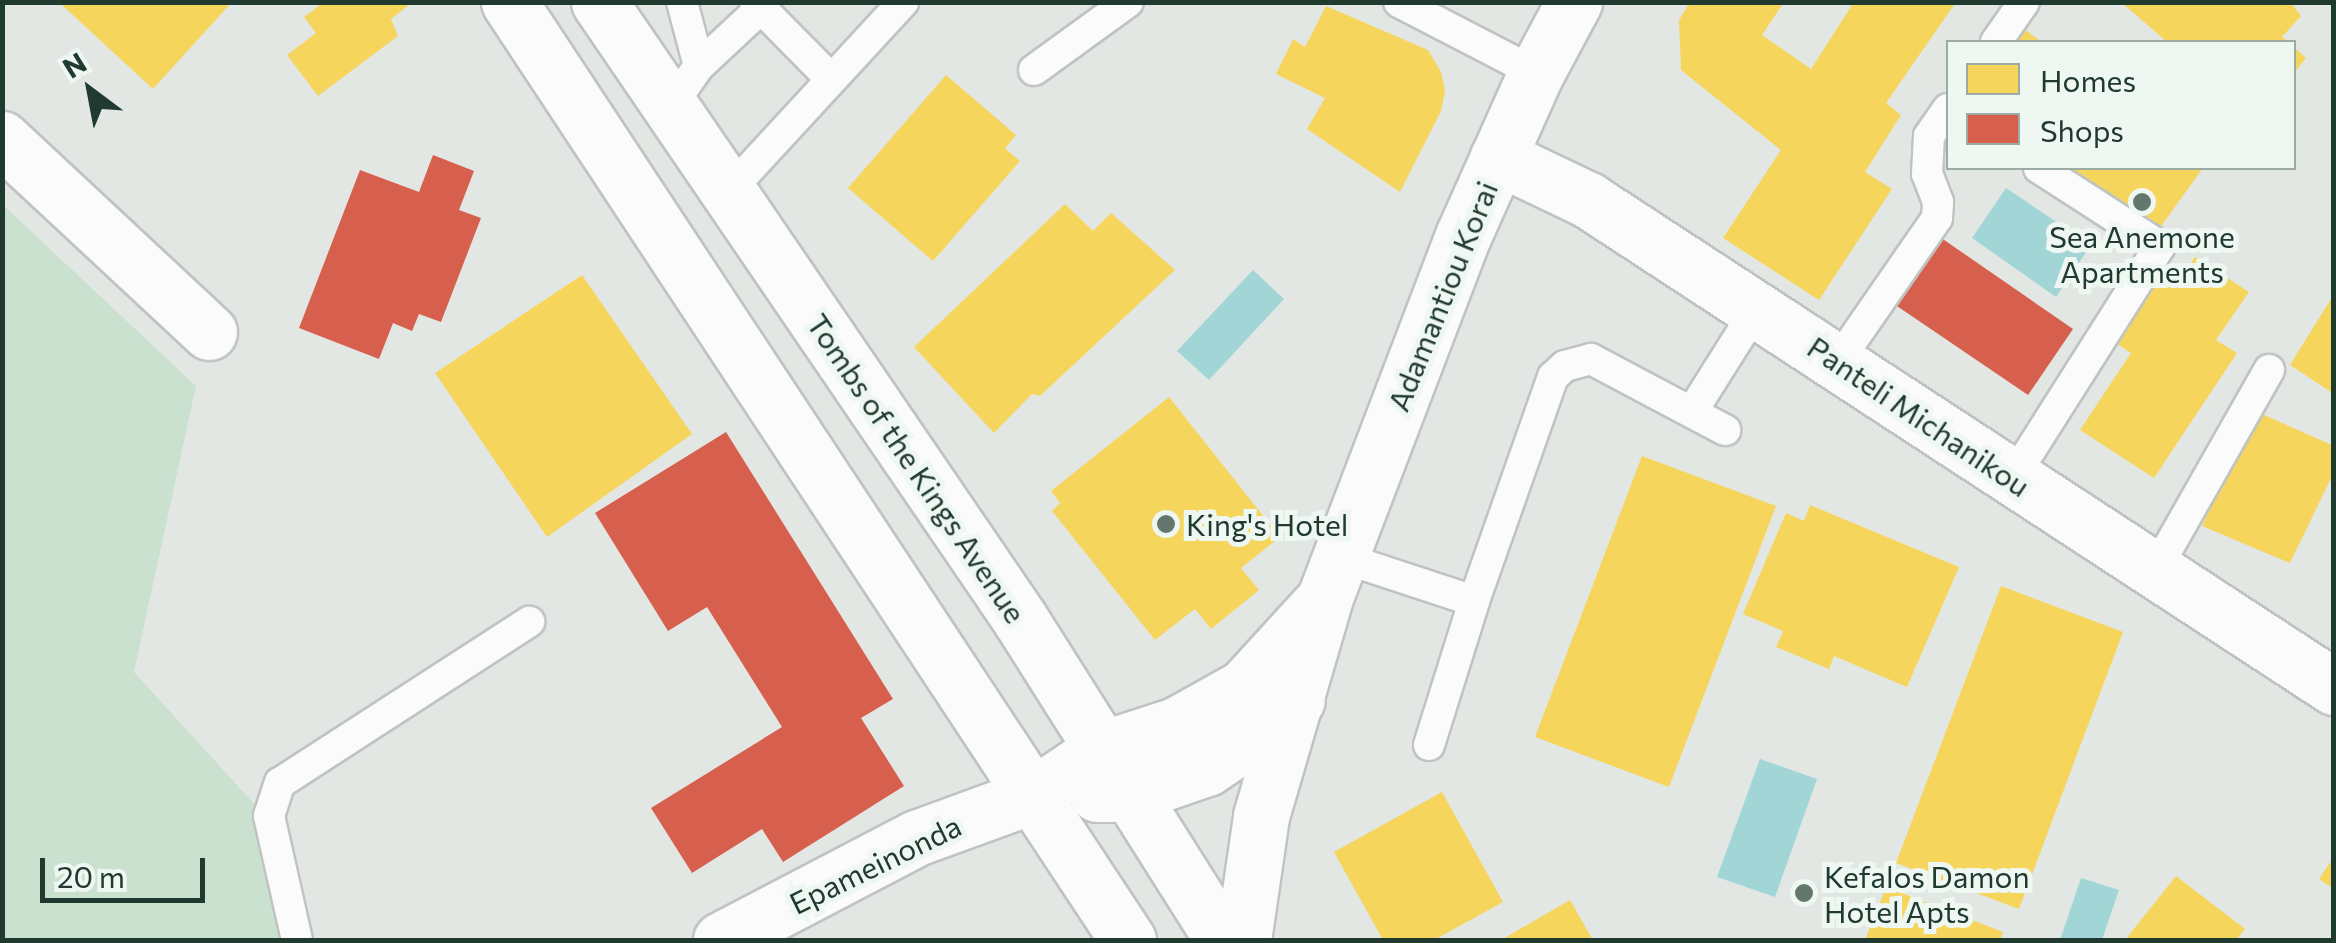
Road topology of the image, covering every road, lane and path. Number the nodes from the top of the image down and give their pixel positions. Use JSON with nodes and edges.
{"nodes":[{"id":1,"x":509,"y":2,"type":"edge"},
{"id":2,"x":599,"y":2,"type":"edge"},
{"id":3,"x":682,"y":2,"type":"edge"},
{"id":4,"x":903,"y":2,"type":"edge"},
{"id":5,"x":1128,"y":2,"type":"edge"},
{"id":6,"x":1399,"y":2,"type":"edge"},
{"id":7,"x":1574,"y":2,"type":"edge"},
{"id":8,"x":2024,"y":2,"type":"edge"},
{"id":9,"x":757,"y":6,"type":"edge"},
{"id":10,"x":1997,"y":40,"type":"edge"},
{"id":11,"x":1034,"y":70,"type":"dead end"},
{"id":12,"x":1536,"y":73,"type":"junction"},
{"id":13,"x":831,"y":78,"type":"junction"},
{"id":14,"x":684,"y":87,"type":"junction"},
{"id":15,"x":1946,"y":111,"type":"edge"},
{"id":16,"x":2,"y":139,"type":"edge"},
{"id":17,"x":1498,"y":157,"type":"junction"},
{"id":18,"x":2042,"y":170,"type":"edge"},
{"id":19,"x":728,"y":193,"type":"junction"},
{"id":20,"x":1756,"y":310,"type":"junction"},
{"id":21,"x":209,"y":332,"type":"dead end"},
{"id":22,"x":1838,"y":361,"type":"junction"},
{"id":23,"x":2269,"y":370,"type":"dead end"},
{"id":24,"x":1694,"y":410,"type":"junction"},
{"id":25,"x":1725,"y":430,"type":"dead end"},
{"id":26,"x":2012,"y":479,"type":"junction"},
{"id":27,"x":2156,"y":569,"type":"junction"},
{"id":28,"x":1333,"y":577,"type":"junction"},
{"id":29,"x":1474,"y":601,"type":"junction"},
{"id":30,"x":529,"y":622,"type":"dead end"},
{"id":31,"x":2330,"y":677,"type":"edge"},
{"id":32,"x":1296,"y":700,"type":"junction"},
{"id":33,"x":1429,"y":746,"type":"dead end"},
{"id":34,"x":1102,"y":749,"type":"junction"},
{"id":35,"x":1131,"y":794,"type":"junction"},
{"id":36,"x":1034,"y":795,"type":"junction"},
{"id":37,"x":296,"y":940,"type":"edge"},
{"id":38,"x":720,"y":940,"type":"edge"},
{"id":39,"x":1128,"y":940,"type":"edge"},
{"id":40,"x":1224,"y":940,"type":"edge"},
{"id":41,"x":1243,"y":940,"type":"edge"}],
"edges":[{"from":1,"to":36,"type":"main road"},
{"from":2,"to":14,"type":"main road","name":"Tombs of the Kings Avenue"},
{"from":3,"to":14,"type":"lane"},
{"from":4,"to":13,"type":"lane"},
{"from":5,"to":11,"type":"lane"},
{"from":6,"to":12,"type":"lane"},
{"from":7,"to":12,"type":"main road","name":"Adamantiou Korai"},
{"from":8,"to":10,"type":"lane"},
{"from":9,"to":13,"type":"lane"},
{"from":9,"to":14,"type":"lane"},
{"from":12,"to":17,"type":"main road","name":"Adamantiou Korai"},
{"from":13,"to":19,"type":"lane"},
{"from":14,"to":19,"type":"main road","name":"Tombs of the Kings Avenue"},
{"from":15,"to":22,"type":"lane"},
{"from":16,"to":21,"type":"main road"},
{"from":17,"to":20,"type":"main road","name":"Panteli Michanikou"},
{"from":17,"to":28,"type":"main road","name":"Adamantiou Korai"},
{"from":18,"to":26,"type":"lane"},
{"from":19,"to":34,"type":"main road","name":"Tombs of the Kings Avenue"},
{"from":20,"to":22,"type":"main road","name":"Panteli Michanikou"},
{"from":20,"to":24,"type":"lane"},
{"from":22,"to":26,"type":"main road","name":"Panteli Michanikou"},
{"from":23,"to":27,"type":"lane"},
{"from":24,"to":25,"type":"lane"},
{"from":24,"to":29,"type":"lane"},
{"from":26,"to":27,"type":"main road","name":"Panteli Michanikou"},
{"from":27,"to":31,"type":"main road","name":"Panteli Michanikou"},
{"from":28,"to":29,"type":"lane"},
{"from":28,"to":32,"type":"main road","name":"Adamantiou Korai"},
{"from":28,"to":34,"type":"main road","name":"Adamantiou Korai"},
{"from":29,"to":33,"type":"lane"},
{"from":30,"to":37,"type":"lane"},
{"from":32,"to":35,"type":"main road"},
{"from":32,"to":41,"type":"main road","name":"Adamantiou Korai"},
{"from":34,"to":35,"type":"main road","name":"Tombs of the Kings Avenue"},
{"from":34,"to":36,"type":"main road","name":"Adamantiou Korai"},
{"from":35,"to":36,"type":"main road"},
{"from":35,"to":40,"type":"main road","name":"Tombs of the Kings Avenue"},
{"from":36,"to":38,"type":"main road","name":"Epameinonda"},
{"from":36,"to":39,"type":"main road"}]}
